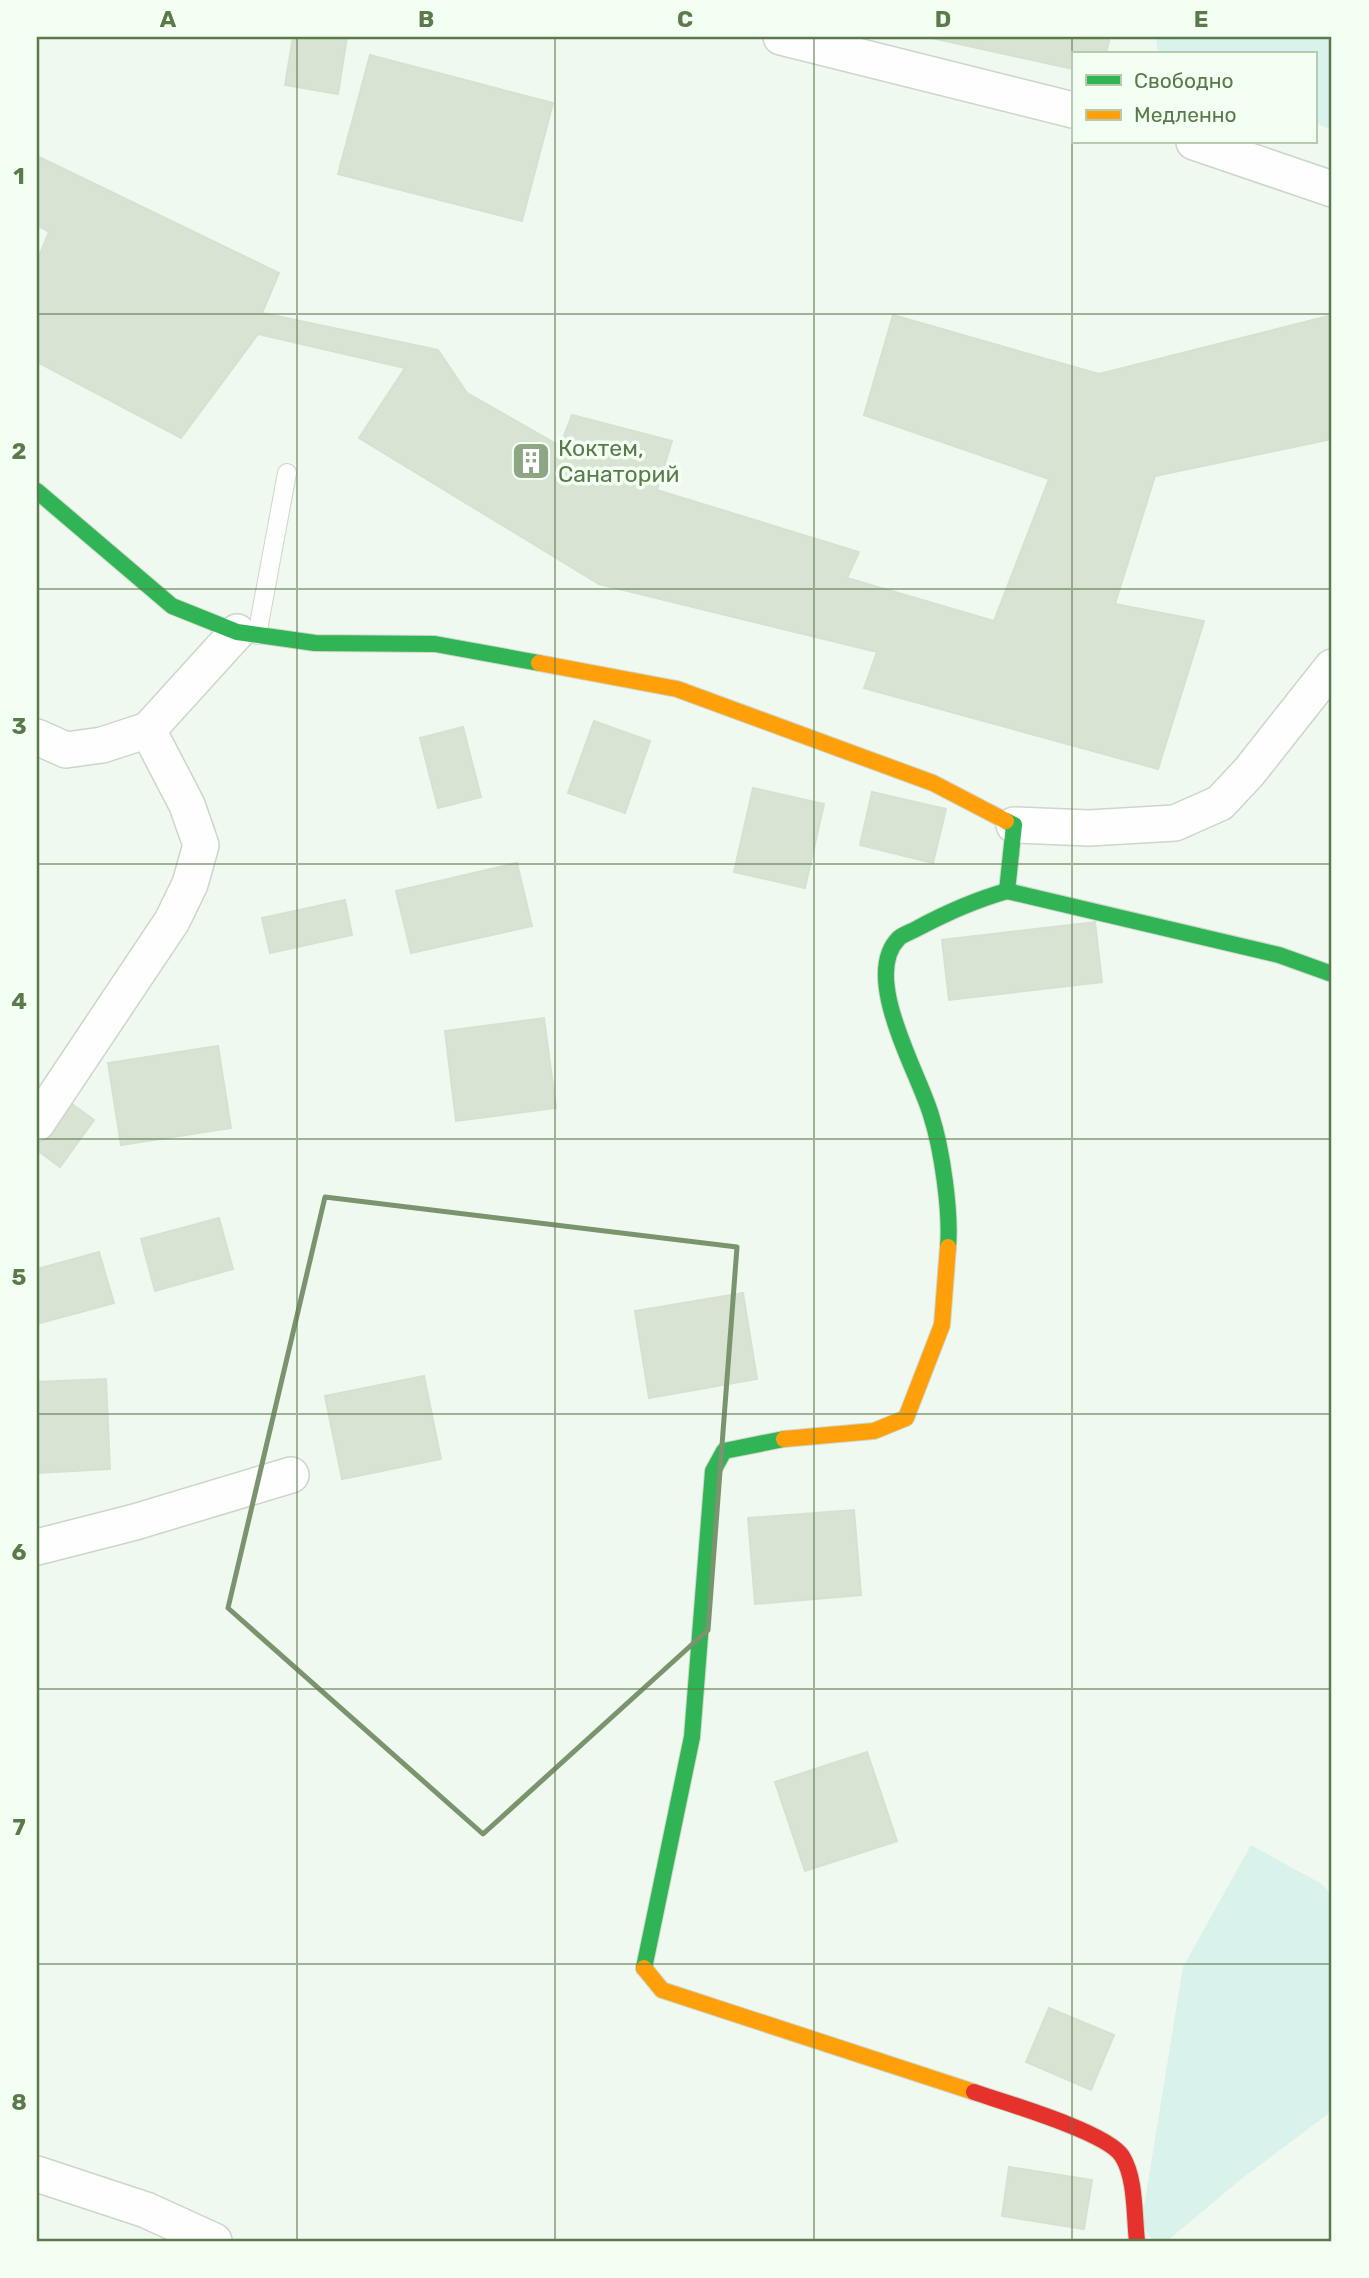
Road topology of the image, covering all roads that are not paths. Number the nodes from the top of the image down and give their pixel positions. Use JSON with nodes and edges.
{"nodes":[{"id":1,"x":781,"y":37,"type":"edge"},
{"id":2,"x":1072,"y":110,"type":"edge"},
{"id":3,"x":1200,"y":144,"type":"edge"},
{"id":4,"x":1332,"y":188,"type":"edge"},
{"id":5,"x":287,"y":473,"type":"dead end"},
{"id":6,"x":37,"y":491,"type":"edge"},
{"id":7,"x":247,"y":634,"type":"junction"},
{"id":8,"x":1332,"y":667,"type":"edge"},
{"id":9,"x":148,"y":730,"type":"junction"},
{"id":10,"x":37,"y":737,"type":"edge"},
{"id":11,"x":1014,"y":825,"type":"junction"},
{"id":12,"x":1007,"y":891,"type":"junction"},
{"id":13,"x":1332,"y":974,"type":"edge"},
{"id":14,"x":37,"y":1123,"type":"edge"},
{"id":15,"x":291,"y":1475,"type":"dead end"},
{"id":16,"x":37,"y":1547,"type":"edge"},
{"id":17,"x":37,"y":2174,"type":"edge"},
{"id":18,"x":215,"y":2241,"type":"edge"},
{"id":19,"x":1137,"y":2241,"type":"edge"}],
"edges":[{"from":1,"to":2,"type":"street"},
{"from":3,"to":4,"type":"street"},
{"from":5,"to":7,"type":"lane"},
{"from":6,"to":7,"type":"street"},
{"from":7,"to":9,"type":"street"},
{"from":7,"to":11,"type":"street"},
{"from":8,"to":11,"type":"street"},
{"from":9,"to":10,"type":"street"},
{"from":9,"to":14,"type":"street"},
{"from":11,"to":12,"type":"street"},
{"from":12,"to":13,"type":"street"},
{"from":12,"to":19,"type":"street"},
{"from":15,"to":16,"type":"street"},
{"from":17,"to":18,"type":"street"}]}
